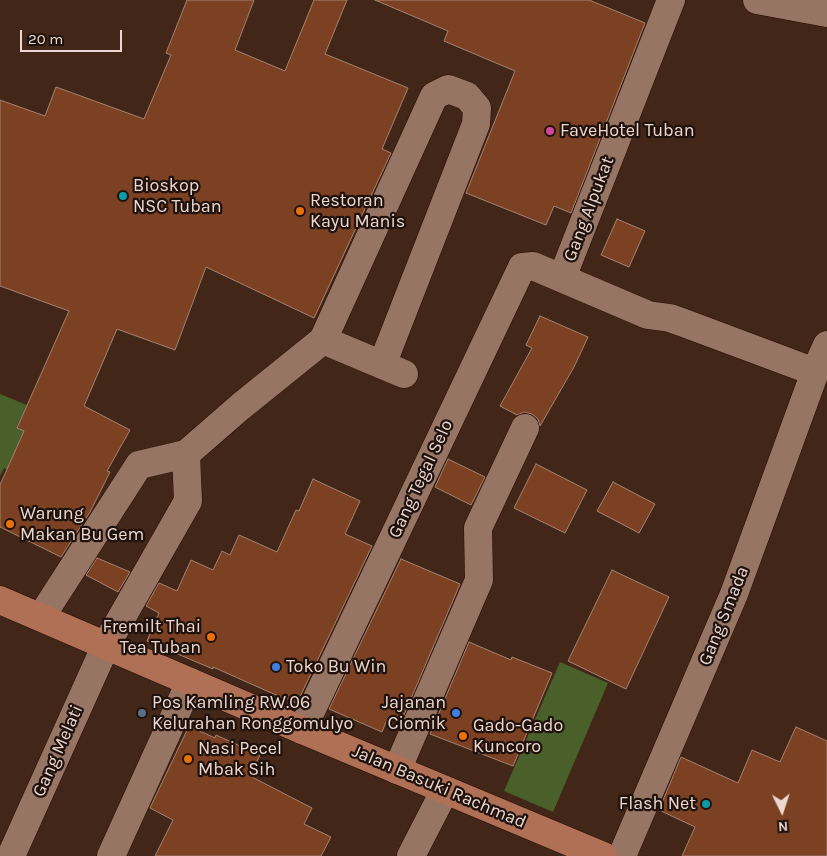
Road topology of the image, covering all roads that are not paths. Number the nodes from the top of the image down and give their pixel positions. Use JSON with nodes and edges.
{"nodes":[{"id":1,"x":671,"y":0,"type":"edge"},
{"id":2,"x":756,"y":0,"type":"edge"},
{"id":3,"x":827,"y":13,"type":"edge"},
{"id":4,"x":562,"y":278,"type":"junction"},
{"id":5,"x":323,"y":340,"type":"junction"},
{"id":6,"x":827,"y":345,"type":"edge"},
{"id":7,"x":815,"y":372,"type":"junction"},
{"id":8,"x":525,"y":428,"type":"dead end"},
{"id":9,"x":186,"y":454,"type":"junction"},
{"id":10,"x":0,"y":600,"type":"edge"},
{"id":11,"x":41,"y":617,"type":"junction"},
{"id":12,"x":106,"y":645,"type":"junction"},
{"id":13,"x":190,"y":682,"type":"junction"},
{"id":14,"x":302,"y":730,"type":"junction"},
{"id":15,"x":397,"y":770,"type":"junction"},
{"id":16,"x":445,"y":790,"type":"junction"},
{"id":17,"x":11,"y":856,"type":"edge"},
{"id":18,"x":111,"y":856,"type":"edge"},
{"id":19,"x":411,"y":856,"type":"edge"},
{"id":20,"x":603,"y":856,"type":"edge"},
{"id":21,"x":622,"y":856,"type":"edge"}],
"edges":[{"from":1,"to":4,"type":"street","name":"Gang Alpukat"},
{"from":2,"to":3,"type":"street"},
{"from":4,"to":7,"type":"street"},
{"from":4,"to":14,"type":"street","name":"Gang Tegal Selo"},
{"from":5,"to":5,"type":"street"},
{"from":5,"to":9,"type":"street"},
{"from":6,"to":7,"type":"street","name":"Gang Smada"},
{"from":7,"to":21,"type":"street","name":"Gang Smada"},
{"from":8,"to":15,"type":"street"},
{"from":9,"to":11,"type":"street"},
{"from":9,"to":12,"type":"street","name":"Gang Melati"},
{"from":10,"to":11,"type":"main road","name":"Jalan Basuki Rachmad"},
{"from":11,"to":12,"type":"main road","name":"Jalan Basuki Rachmad"},
{"from":12,"to":13,"type":"main road","name":"Jalan Basuki Rachmad"},
{"from":12,"to":17,"type":"street","name":"Gang Melati"},
{"from":13,"to":14,"type":"main road","name":"Jalan Basuki Rachmad"},
{"from":13,"to":18,"type":"street"},
{"from":14,"to":15,"type":"main road","name":"Jalan Basuki Rachmad"},
{"from":15,"to":16,"type":"main road","name":"Jalan Basuki Rachmad"},
{"from":16,"to":19,"type":"street"},
{"from":16,"to":20,"type":"main road","name":"Jalan Basuki Rachmad"}]}
